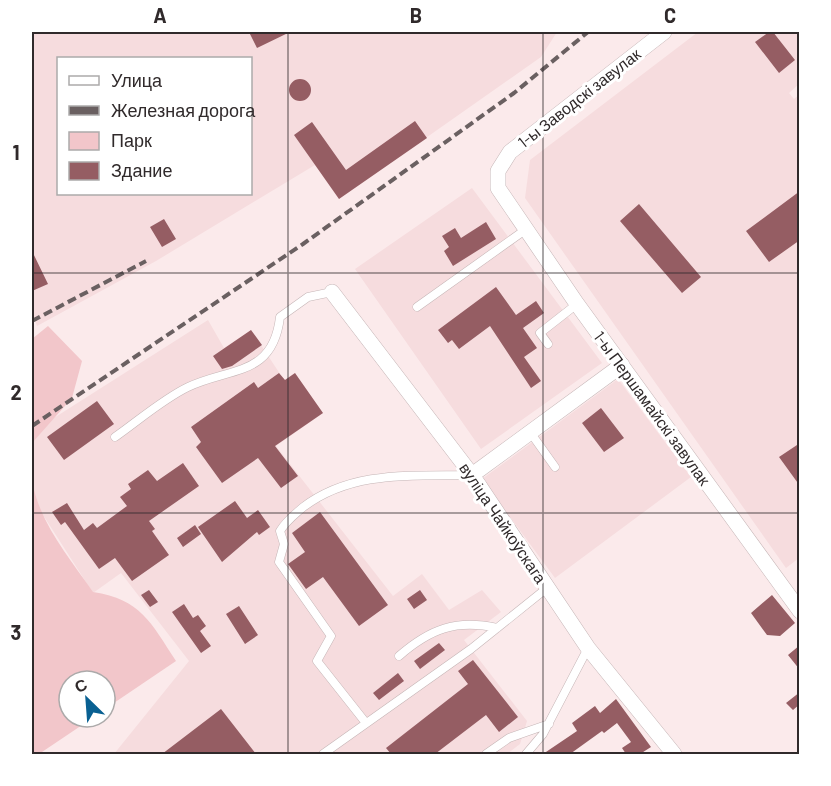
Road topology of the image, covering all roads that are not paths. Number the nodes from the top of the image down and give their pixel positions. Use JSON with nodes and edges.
{"nodes":[{"id":1,"x":664,"y":32,"type":"edge"},
{"id":2,"x":506,"y":204,"type":"joint"},
{"id":3,"x":525,"y":230,"type":"junction"},
{"id":4,"x":332,"y":292,"type":"joint"},
{"id":5,"x":577,"y":304,"type":"junction"},
{"id":6,"x":417,"y":307,"type":"dead end"},
{"id":7,"x":548,"y":344,"type":"dead end"},
{"id":8,"x":622,"y":365,"type":"junction"},
{"id":9,"x":530,"y":432,"type":"junction"},
{"id":10,"x":115,"y":437,"type":"dead end"},
{"id":11,"x":555,"y":467,"type":"dead end"},
{"id":12,"x":472,"y":475,"type":"junction"},
{"id":13,"x":547,"y":588,"type":"junction"},
{"id":14,"x":800,"y":611,"type":"edge"},
{"id":15,"x":497,"y":628,"type":"junction"},
{"id":16,"x":588,"y":648,"type":"junction"},
{"id":17,"x":399,"y":656,"type":"dead end"},
{"id":18,"x":366,"y":723,"type":"junction"},
{"id":19,"x":549,"y":724,"type":"junction"},
{"id":20,"x":323,"y":754,"type":"edge"},
{"id":21,"x":486,"y":754,"type":"edge"},
{"id":22,"x":526,"y":754,"type":"edge"},
{"id":23,"x":674,"y":754,"type":"edge"}],
"edges":[{"from":1,"to":2,"type":"street","name":"1-ы Заводскі завулак"},
{"from":2,"to":3,"type":"street","name":"1-ы Першамайскі завулак"},
{"from":3,"to":5,"type":"street","name":"1-ы Першамайскі завулак"},
{"from":3,"to":6,"type":"lane"},
{"from":4,"to":10,"type":"lane"},
{"from":4,"to":12,"type":"street","name":"вуліца Чайкоўскага"},
{"from":5,"to":7,"type":"lane"},
{"from":5,"to":8,"type":"street","name":"1-ы Першамайскі завулак"},
{"from":8,"to":9,"type":"street"},
{"from":8,"to":14,"type":"street","name":"1-ы Першамайскі завулак"},
{"from":9,"to":11,"type":"lane"},
{"from":9,"to":12,"type":"street"},
{"from":12,"to":13,"type":"street","name":"вуліца Чайкоўскага"},
{"from":12,"to":18,"type":"lane"},
{"from":13,"to":15,"type":"lane"},
{"from":13,"to":16,"type":"street","name":"вуліца Чайкоўскага"},
{"from":15,"to":17,"type":"lane"},
{"from":15,"to":18,"type":"lane"},
{"from":16,"to":19,"type":"lane"},
{"from":16,"to":23,"type":"street","name":"вуліца Чайкоўскага"},
{"from":18,"to":20,"type":"lane"},
{"from":19,"to":21,"type":"lane"},
{"from":19,"to":22,"type":"lane"}]}
